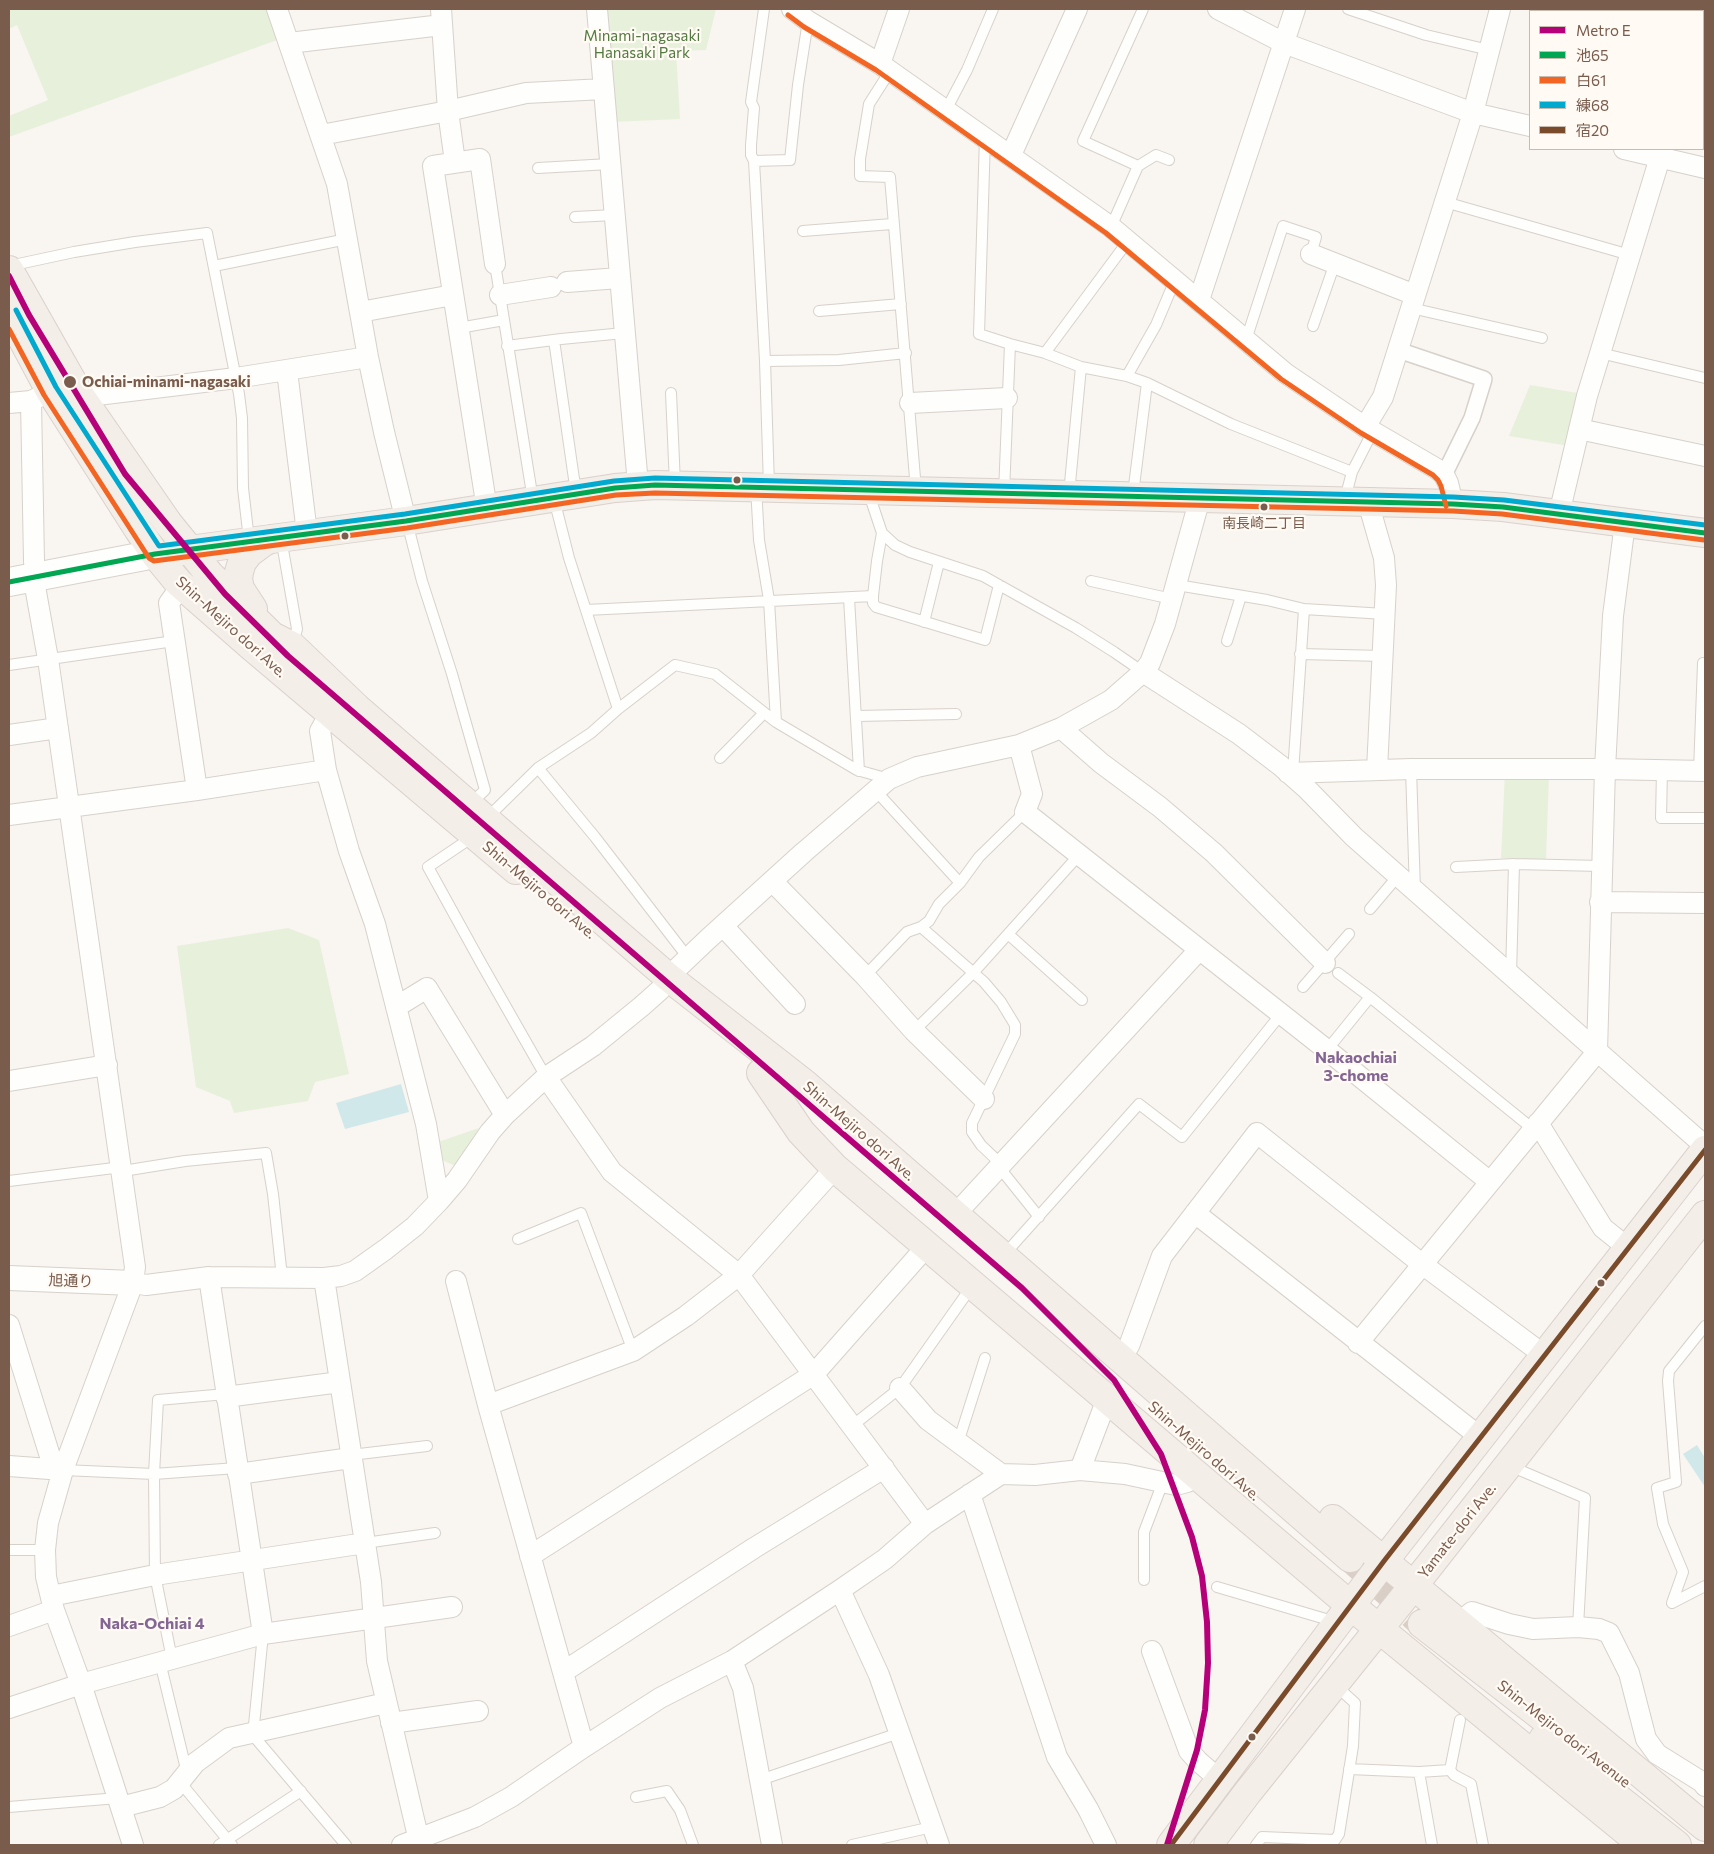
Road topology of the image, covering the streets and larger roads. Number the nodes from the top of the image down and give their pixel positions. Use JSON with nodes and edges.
{"nodes":[{"id":1,"x":277,"y":9,"type":"edge"},
{"id":2,"x":597,"y":9,"type":"edge"},
{"id":3,"x":898,"y":9,"type":"edge"},
{"id":4,"x":1077,"y":9,"type":"edge"},
{"id":5,"x":1218,"y":9,"type":"edge"},
{"id":6,"x":1295,"y":9,"type":"edge"},
{"id":7,"x":1500,"y":9,"type":"edge"},
{"id":8,"x":800,"y":15,"type":"edge"},
{"id":9,"x":441,"y":17,"type":"edge"},
{"id":10,"x":289,"y":43,"type":"junction"},
{"id":11,"x":1284,"y":43,"type":"junction"},
{"id":12,"x":885,"y":68,"type":"junction"},
{"id":13,"x":604,"y":89,"type":"junction"},
{"id":14,"x":448,"y":111,"type":"junction"},
{"id":15,"x":1473,"y":113,"type":"junction"},
{"id":16,"x":1529,"y":126,"type":"edge"},
{"id":17,"x":321,"y":135,"type":"junction"},
{"id":18,"x":1632,"y":150,"type":"edge"},
{"id":19,"x":1658,"y":153,"type":"edge"},
{"id":20,"x":1011,"y":156,"type":"junction"},
{"id":21,"x":455,"y":162,"type":"junction"},
{"id":22,"x":1705,"y":168,"type":"edge"},
{"id":23,"x":1311,"y":254,"type":"road end"},
{"id":24,"x":495,"y":264,"type":"road end"},
{"id":25,"x":9,"y":270,"type":"edge"},
{"id":26,"x":619,"y":278,"type":"junction"},
{"id":27,"x":454,"y":295,"type":"junction"},
{"id":28,"x":500,"y":295,"type":"road end"},
{"id":29,"x":1199,"y":300,"type":"junction"},
{"id":30,"x":1413,"y":302,"type":"junction"},
{"id":31,"x":360,"y":312,"type":"junction"},
{"id":32,"x":9,"y":314,"type":"edge"},
{"id":33,"x":1398,"y":350,"type":"junction"},
{"id":34,"x":368,"y":357,"type":"junction"},
{"id":35,"x":287,"y":371,"type":"junction"},
{"id":36,"x":41,"y":396,"type":"junction"},
{"id":37,"x":81,"y":397,"type":"junction"},
{"id":38,"x":1007,"y":398,"type":"road end"},
{"id":39,"x":9,"y":403,"type":"edge"},
{"id":40,"x":910,"y":403,"type":"road end"},
{"id":41,"x":1369,"y":429,"type":"junction"},
{"id":42,"x":1579,"y":429,"type":"junction"},
{"id":43,"x":1705,"y":456,"type":"edge"},
{"id":44,"x":1444,"y":475,"type":"junction"},
{"id":45,"x":638,"y":485,"type":"junction"},
{"id":46,"x":1200,"y":498,"type":"junction"},
{"id":47,"x":1356,"y":502,"type":"junction"},
{"id":48,"x":1453,"y":504,"type":"junction"},
{"id":49,"x":487,"y":509,"type":"junction"},
{"id":50,"x":1559,"y":514,"type":"junction"},
{"id":51,"x":406,"y":521,"type":"junction"},
{"id":52,"x":1625,"y":523,"type":"junction"},
{"id":53,"x":1705,"y":533,"type":"edge"},
{"id":54,"x":278,"y":537,"type":"junction"},
{"id":55,"x":188,"y":550,"type":"junction"},
{"id":56,"x":155,"y":554,"type":"junction"},
{"id":57,"x":22,"y":580,"type":"edge"},
{"id":58,"x":182,"y":585,"type":"junction"},
{"id":59,"x":282,"y":641,"type":"junction"},
{"id":60,"x":1143,"y":672,"type":"junction"},
{"id":61,"x":330,"y":713,"type":"junction"},
{"id":62,"x":58,"y":728,"type":"junction"},
{"id":63,"x":1061,"y":728,"type":"junction"},
{"id":64,"x":9,"y":735,"type":"edge"},
{"id":65,"x":1019,"y":745,"type":"junction"},
{"id":66,"x":1605,"y":769,"type":"junction"},
{"id":67,"x":326,"y":770,"type":"junction"},
{"id":68,"x":1377,"y":770,"type":"junction"},
{"id":69,"x":1702,"y":771,"type":"edge"},
{"id":70,"x":1291,"y":773,"type":"junction"},
{"id":71,"x":197,"y":790,"type":"junction"},
{"id":72,"x":68,"y":806,"type":"junction"},
{"id":73,"x":9,"y":815,"type":"edge"},
{"id":74,"x":477,"y":820,"type":"junction"},
{"id":75,"x":772,"y":881,"type":"junction"},
{"id":76,"x":1600,"y":902,"type":"junction"},
{"id":77,"x":1705,"y":903,"type":"edge"},
{"id":78,"x":723,"y":926,"type":"junction"},
{"id":79,"x":1199,"y":950,"type":"junction"},
{"id":80,"x":1331,"y":968,"type":"road end"},
{"id":81,"x":664,"y":983,"type":"junction"},
{"id":82,"x":795,"y":1004,"type":"dead end"},
{"id":83,"x":396,"y":1007,"type":"junction"},
{"id":84,"x":1597,"y":1052,"type":"junction"},
{"id":85,"x":107,"y":1065,"type":"junction"},
{"id":86,"x":762,"y":1073,"type":"junction"},
{"id":87,"x":546,"y":1077,"type":"junction"},
{"id":88,"x":9,"y":1081,"type":"edge"},
{"id":89,"x":805,"y":1084,"type":"junction"},
{"id":90,"x":984,"y":1099,"type":"road end"},
{"id":91,"x":505,"y":1115,"type":"junction"},
{"id":92,"x":1536,"y":1126,"type":"junction"},
{"id":93,"x":1705,"y":1146,"type":"edge"},
{"id":94,"x":1705,"y":1150,"type":"edge"},
{"id":95,"x":835,"y":1168,"type":"junction"},
{"id":96,"x":1490,"y":1182,"type":"junction"},
{"id":97,"x":439,"y":1202,"type":"junction"},
{"id":98,"x":964,"y":1205,"type":"junction"},
{"id":99,"x":1195,"y":1213,"type":"junction"},
{"id":100,"x":1705,"y":1215,"type":"edge"},
{"id":101,"x":927,"y":1246,"type":"junction"},
{"id":102,"x":1628,"y":1248,"type":"junction"},
{"id":103,"x":1422,"y":1264,"type":"junction"},
{"id":104,"x":739,"y":1276,"type":"junction"},
{"id":105,"x":9,"y":1278,"type":"edge"},
{"id":106,"x":209,"y":1278,"type":"junction"},
{"id":107,"x":324,"y":1278,"type":"junction"},
{"id":108,"x":456,"y":1281,"type":"dead end"},
{"id":109,"x":133,"y":1283,"type":"junction"},
{"id":110,"x":9,"y":1325,"type":"edge"},
{"id":111,"x":1358,"y":1343,"type":"junction"},
{"id":112,"x":1129,"y":1346,"type":"junction"},
{"id":113,"x":1544,"y":1356,"type":"junction"},
{"id":114,"x":814,"y":1374,"type":"junction"},
{"id":115,"x":340,"y":1382,"type":"junction"},
{"id":116,"x":900,"y":1388,"type":"road end"},
{"id":117,"x":226,"y":1395,"type":"junction"},
{"id":118,"x":1107,"y":1399,"type":"junction"},
{"id":119,"x":488,"y":1405,"type":"junction"},
{"id":120,"x":1480,"y":1438,"type":"junction"},
{"id":121,"x":351,"y":1457,"type":"junction"},
{"id":122,"x":9,"y":1466,"type":"edge"},
{"id":123,"x":884,"y":1468,"type":"junction"},
{"id":124,"x":58,"y":1469,"type":"junction"},
{"id":125,"x":1080,"y":1470,"type":"junction"},
{"id":126,"x":238,"y":1471,"type":"junction"},
{"id":127,"x":1002,"y":1474,"type":"junction"},
{"id":128,"x":1196,"y":1475,"type":"junction"},
{"id":129,"x":970,"y":1494,"type":"junction"},
{"id":130,"x":925,"y":1524,"type":"junction"},
{"id":131,"x":365,"y":1543,"type":"junction"},
{"id":132,"x":530,"y":1556,"type":"junction"},
{"id":133,"x":251,"y":1560,"type":"junction"},
{"id":134,"x":1384,"y":1561,"type":"junction"},
{"id":135,"x":1414,"y":1585,"type":"junction"},
{"id":136,"x":840,"y":1590,"type":"junction"},
{"id":137,"x":53,"y":1603,"type":"junction"},
{"id":138,"x":452,"y":1607,"type":"dead end"},
{"id":139,"x":1344,"y":1614,"type":"junction"},
{"id":140,"x":1466,"y":1617,"type":"junction"},
{"id":141,"x":374,"y":1619,"type":"junction"},
{"id":142,"x":9,"y":1626,"type":"edge"},
{"id":143,"x":1378,"y":1628,"type":"junction"},
{"id":144,"x":263,"y":1634,"type":"junction"},
{"id":145,"x":1152,"y":1651,"type":"dead end"},
{"id":146,"x":732,"y":1661,"type":"junction"},
{"id":147,"x":563,"y":1672,"type":"junction"},
{"id":148,"x":81,"y":1684,"type":"junction"},
{"id":149,"x":386,"y":1703,"type":"junction"},
{"id":150,"x":9,"y":1708,"type":"edge"},
{"id":151,"x":478,"y":1710,"type":"dead end"},
{"id":152,"x":390,"y":1723,"type":"junction"},
{"id":153,"x":584,"y":1747,"type":"junction"},
{"id":154,"x":1220,"y":1780,"type":"junction"},
{"id":155,"x":1705,"y":1786,"type":"edge"},
{"id":156,"x":120,"y":1802,"type":"junction"},
{"id":157,"x":1705,"y":1827,"type":"edge"},
{"id":158,"x":935,"y":1836,"type":"edge"},
{"id":159,"x":413,"y":1843,"type":"edge"},
{"id":160,"x":133,"y":1845,"type":"edge"},
{"id":161,"x":772,"y":1845,"type":"edge"},
{"id":162,"x":1106,"y":1845,"type":"edge"},
{"id":163,"x":1171,"y":1845,"type":"edge"},
{"id":164,"x":1208,"y":1845,"type":"edge"},
{"id":165,"x":1643,"y":1845,"type":"edge"},
{"id":166,"x":1677,"y":1845,"type":"edge"},
{"id":167,"x":1704,"y":1845,"type":"edge"}],
"edges":[{"from":1,"to":10,"type":"street"},
{"from":2,"to":13,"type":"street"},
{"from":3,"to":12,"type":"street"},
{"from":4,"to":20,"type":"street"},
{"from":5,"to":11,"type":"street"},
{"from":6,"to":11,"type":"street"},
{"from":7,"to":15,"type":"street"},
{"from":8,"to":12,"type":"street"},
{"from":9,"to":10,"type":"street"},
{"from":9,"to":14,"type":"street"},
{"from":10,"to":17,"type":"street"},
{"from":11,"to":15,"type":"street"},
{"from":11,"to":29,"type":"street"},
{"from":12,"to":20,"type":"street"},
{"from":13,"to":14,"type":"street"},
{"from":13,"to":26,"type":"street"},
{"from":14,"to":17,"type":"street"},
{"from":14,"to":21,"type":"street"},
{"from":15,"to":16,"type":"street"},
{"from":15,"to":30,"type":"street"},
{"from":17,"to":31,"type":"street"},
{"from":18,"to":19,"type":"street"},
{"from":19,"to":22,"type":"street"},
{"from":19,"to":42,"type":"street"},
{"from":20,"to":29,"type":"street"},
{"from":21,"to":24,"type":"street"},
{"from":21,"to":27,"type":"street"},
{"from":23,"to":30,"type":"street"},
{"from":25,"to":37,"type":"main road","name":"Shin-Mejiro dori Ave."},
{"from":26,"to":28,"type":"street"},
{"from":26,"to":45,"type":"street"},
{"from":27,"to":31,"type":"street"},
{"from":27,"to":49,"type":"street"},
{"from":29,"to":41,"type":"street"},
{"from":30,"to":33,"type":"street"},
{"from":31,"to":34,"type":"street"},
{"from":32,"to":36,"type":"main road","name":"Shin-Mejiro dori Ave."},
{"from":33,"to":41,"type":"street"},
{"from":33,"to":44,"type":"street"},
{"from":34,"to":35,"type":"street"},
{"from":34,"to":51,"type":"street"},
{"from":35,"to":37,"type":"street"},
{"from":35,"to":54,"type":"street"},
{"from":36,"to":39,"type":"street"},
{"from":36,"to":56,"type":"main road","name":"Shin-Mejiro dori Ave."},
{"from":36,"to":57,"type":"street"},
{"from":37,"to":55,"type":"main road","name":"Shin-Mejiro dori Ave."},
{"from":38,"to":40,"type":"street"},
{"from":41,"to":44,"type":"street"},
{"from":42,"to":43,"type":"street"},
{"from":42,"to":50,"type":"street"},
{"from":44,"to":48,"type":"street"},
{"from":45,"to":46,"type":"main road"},
{"from":45,"to":49,"type":"main road"},
{"from":46,"to":47,"type":"main road"},
{"from":46,"to":60,"type":"street"},
{"from":47,"to":48,"type":"main road"},
{"from":47,"to":68,"type":"street"},
{"from":48,"to":50,"type":"main road"},
{"from":49,"to":51,"type":"main road"},
{"from":50,"to":52,"type":"main road"},
{"from":51,"to":54,"type":"main road"},
{"from":52,"to":53,"type":"main road"},
{"from":52,"to":66,"type":"street"},
{"from":54,"to":55,"type":"main road"},
{"from":54,"to":59,"type":"main road"},
{"from":55,"to":56,"type":"main road"},
{"from":55,"to":59,"type":"main road","name":"Shin-Mejiro dori Ave."},
{"from":56,"to":57,"type":"main road"},
{"from":56,"to":58,"type":"main road","name":"Shin-Mejiro dori Ave."},
{"from":57,"to":62,"type":"street"},
{"from":58,"to":61,"type":"main road","name":"Shin-Mejiro dori Ave."},
{"from":58,"to":71,"type":"street"},
{"from":59,"to":74,"type":"main road","name":"Shin-Mejiro dori Ave."},
{"from":60,"to":63,"type":"street"},
{"from":60,"to":70,"type":"street"},
{"from":61,"to":67,"type":"street"},
{"from":61,"to":74,"type":"main road","name":"Shin-Mejiro dori Ave."},
{"from":62,"to":64,"type":"street"},
{"from":62,"to":72,"type":"street"},
{"from":63,"to":65,"type":"street"},
{"from":63,"to":80,"type":"street"},
{"from":65,"to":75,"type":"street"},
{"from":65,"to":79,"type":"street"},
{"from":66,"to":68,"type":"street"},
{"from":66,"to":69,"type":"street"},
{"from":66,"to":76,"type":"street"},
{"from":67,"to":71,"type":"street"},
{"from":67,"to":83,"type":"street"},
{"from":68,"to":70,"type":"street"},
{"from":70,"to":84,"type":"street"},
{"from":71,"to":72,"type":"street"},
{"from":72,"to":73,"type":"street"},
{"from":72,"to":85,"type":"street"},
{"from":74,"to":81,"type":"main road","name":"Shin-Mejiro dori Ave."},
{"from":75,"to":78,"type":"street"},
{"from":75,"to":90,"type":"street"},
{"from":76,"to":77,"type":"street"},
{"from":76,"to":84,"type":"street"},
{"from":78,"to":81,"type":"street"},
{"from":78,"to":82,"type":"street"},
{"from":79,"to":96,"type":"street"},
{"from":79,"to":98,"type":"street"},
{"from":81,"to":86,"type":"main road","name":"Shin-Mejiro dori Ave."},
{"from":81,"to":87,"type":"street"},
{"from":81,"to":89,"type":"main road","name":"Shin-Mejiro dori Ave."},
{"from":83,"to":91,"type":"street"},
{"from":83,"to":97,"type":"street"},
{"from":84,"to":92,"type":"street"},
{"from":84,"to":93,"type":"street"},
{"from":85,"to":88,"type":"street"},
{"from":85,"to":109,"type":"street"},
{"from":86,"to":89,"type":"main road","name":"Shin-Mejiro dori Ave."},
{"from":86,"to":95,"type":"main road"},
{"from":87,"to":91,"type":"street"},
{"from":87,"to":104,"type":"street"},
{"from":89,"to":98,"type":"main road"},
{"from":91,"to":97,"type":"street"},
{"from":92,"to":96,"type":"street"},
{"from":92,"to":102,"type":"street"},
{"from":94,"to":102,"type":"main road"},
{"from":95,"to":101,"type":"main road"},
{"from":95,"to":104,"type":"street"},
{"from":96,"to":103,"type":"street"},
{"from":97,"to":107,"type":"street"},
{"from":98,"to":112,"type":"main road"},
{"from":99,"to":103,"type":"street"},
{"from":99,"to":111,"type":"street"},
{"from":99,"to":112,"type":"street"},
{"from":100,"to":135,"type":"main road","name":"Yamate-dori Ave."},
{"from":101,"to":114,"type":"street"},
{"from":101,"to":118,"type":"main road"},
{"from":102,"to":113,"type":"main road"},
{"from":103,"to":111,"type":"street"},
{"from":103,"to":113,"type":"street"},
{"from":104,"to":114,"type":"street"},
{"from":104,"to":119,"type":"street"},
{"from":105,"to":109,"type":"street","name":"旭通り"},
{"from":106,"to":107,"type":"street"},
{"from":106,"to":109,"type":"street"},
{"from":106,"to":117,"type":"street"},
{"from":107,"to":115,"type":"street"},
{"from":108,"to":119,"type":"street"},
{"from":109,"to":124,"type":"street"},
{"from":110,"to":124,"type":"street"},
{"from":111,"to":120,"type":"street"},
{"from":112,"to":134,"type":"main road"},
{"from":113,"to":120,"type":"main road"},
{"from":114,"to":123,"type":"street"},
{"from":114,"to":132,"type":"street"},
{"from":115,"to":117,"type":"street"},
{"from":115,"to":121,"type":"street"},
{"from":116,"to":127,"type":"street"},
{"from":117,"to":126,"type":"street"},
{"from":118,"to":125,"type":"street"},
{"from":118,"to":128,"type":"main road"},
{"from":119,"to":132,"type":"street"},
{"from":120,"to":134,"type":"main road"},
{"from":121,"to":126,"type":"street"},
{"from":121,"to":131,"type":"street"},
{"from":122,"to":124,"type":"street"},
{"from":123,"to":130,"type":"street"},
{"from":123,"to":147,"type":"street"},
{"from":124,"to":137,"type":"street"},
{"from":125,"to":127,"type":"street"},
{"from":125,"to":128,"type":"street"},
{"from":126,"to":133,"type":"street"},
{"from":127,"to":129,"type":"street"},
{"from":128,"to":139,"type":"main road"},
{"from":129,"to":130,"type":"street"},
{"from":129,"to":162,"type":"street"},
{"from":130,"to":136,"type":"street"},
{"from":131,"to":133,"type":"street"},
{"from":131,"to":141,"type":"street"},
{"from":132,"to":147,"type":"street"},
{"from":133,"to":137,"type":"street"},
{"from":133,"to":144,"type":"street"},
{"from":134,"to":135,"type":"main road"},
{"from":134,"to":139,"type":"main road"},
{"from":135,"to":140,"type":"main road"},
{"from":135,"to":143,"type":"main road","name":"Yamate-dori Ave."},
{"from":136,"to":146,"type":"street"},
{"from":136,"to":158,"type":"street"},
{"from":137,"to":142,"type":"street"},
{"from":137,"to":148,"type":"street"},
{"from":138,"to":141,"type":"street"},
{"from":139,"to":143,"type":"main road"},
{"from":139,"to":154,"type":"main road"},
{"from":140,"to":155,"type":"street"},
{"from":140,"to":157,"type":"main road"},
{"from":141,"to":144,"type":"street"},
{"from":141,"to":149,"type":"street"},
{"from":143,"to":164,"type":"main road","name":"Yamate-dori Ave."},
{"from":143,"to":165,"type":"main road"},
{"from":144,"to":148,"type":"street"},
{"from":145,"to":154,"type":"street"},
{"from":146,"to":153,"type":"street"},
{"from":146,"to":161,"type":"street"},
{"from":147,"to":153,"type":"street"},
{"from":148,"to":150,"type":"street"},
{"from":148,"to":156,"type":"street"},
{"from":149,"to":152,"type":"street"},
{"from":149,"to":156,"type":"street"},
{"from":151,"to":152,"type":"street"},
{"from":152,"to":159,"type":"street"},
{"from":153,"to":159,"type":"street"},
{"from":154,"to":163,"type":"main road"},
{"from":156,"to":160,"type":"street"},
{"from":166,"to":167,"type":"main road","name":"Shin-Mejiro dori Avenue"}]}
